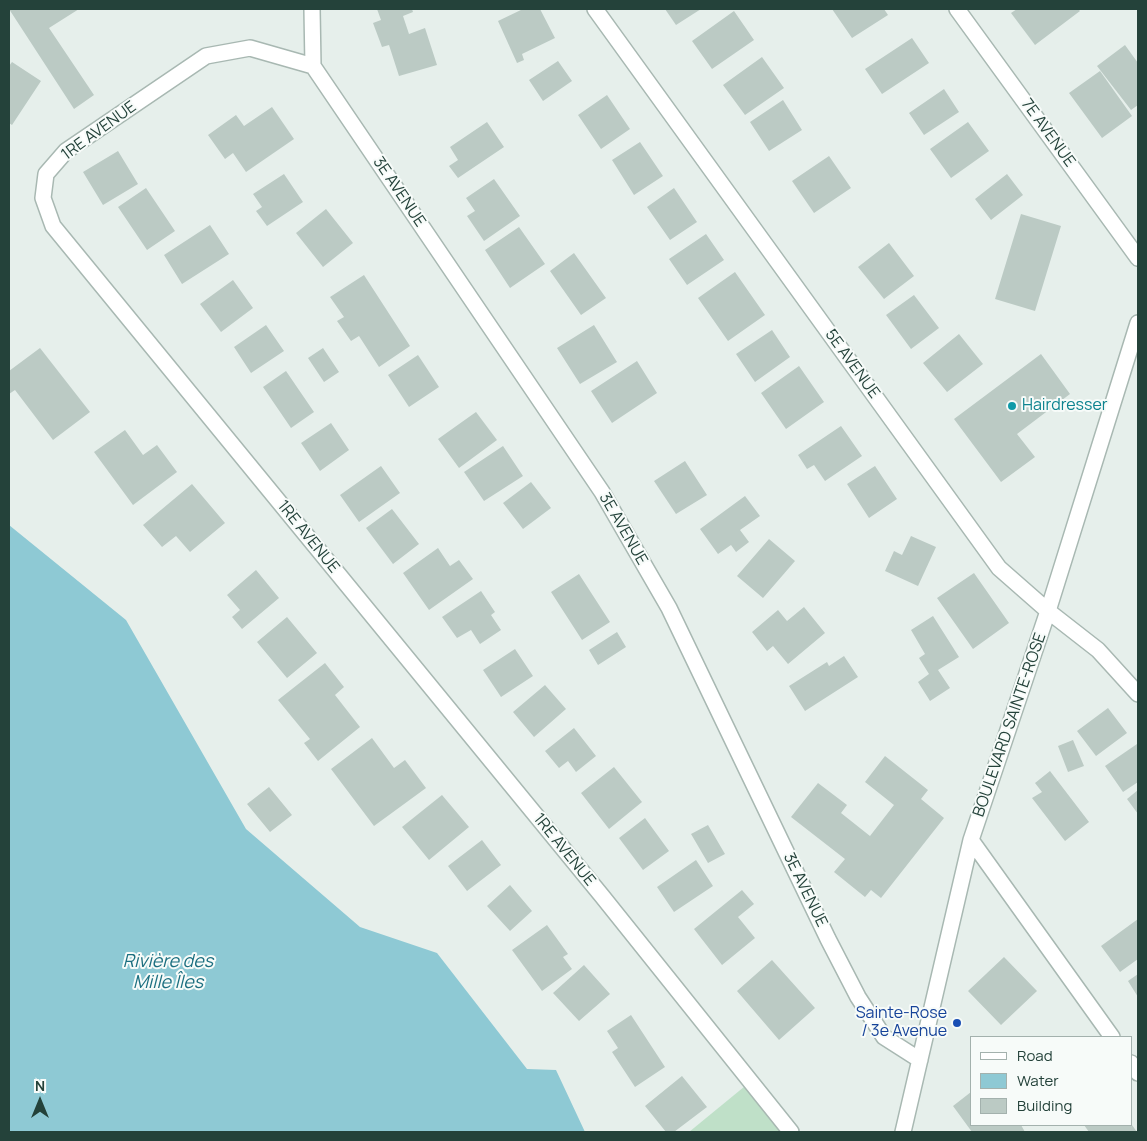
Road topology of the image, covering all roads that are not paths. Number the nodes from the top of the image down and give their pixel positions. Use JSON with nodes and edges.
{"nodes":[{"id":1,"x":312,"y":9,"type":"edge"},
{"id":2,"x":595,"y":9,"type":"edge"},
{"id":3,"x":957,"y":9,"type":"edge"},
{"id":4,"x":313,"y":66,"type":"junction"},
{"id":5,"x":1138,"y":258,"type":"edge"},
{"id":6,"x":1138,"y":323,"type":"edge"},
{"id":7,"x":1048,"y":611,"type":"junction"},
{"id":8,"x":1138,"y":694,"type":"edge"},
{"id":9,"x":971,"y":840,"type":"junction"},
{"id":10,"x":1111,"y":1036,"type":"edge"},
{"id":11,"x":920,"y":1060,"type":"junction"},
{"id":12,"x":791,"y":1132,"type":"edge"},
{"id":13,"x":903,"y":1132,"type":"edge"}],
"edges":[{"from":1,"to":4,"type":"street"},
{"from":2,"to":7,"type":"street","name":"5E AVENUE"},
{"from":3,"to":5,"type":"street","name":"7E AVENUE"},
{"from":4,"to":11,"type":"street","name":"3E AVENUE"},
{"from":4,"to":12,"type":"street","name":"1RE AVENUE"},
{"from":6,"to":7,"type":"street","name":"BOULEVARD SAINTE-ROSE"},
{"from":7,"to":8,"type":"street","name":"5E AVENUE"},
{"from":7,"to":9,"type":"street","name":"BOULEVARD SAINTE-ROSE"},
{"from":9,"to":10,"type":"street"},
{"from":9,"to":11,"type":"street","name":"BOULEVARD SAINTE-ROSE"},
{"from":11,"to":13,"type":"street","name":"BOULEVARD SAINTE-ROSE"}]}
